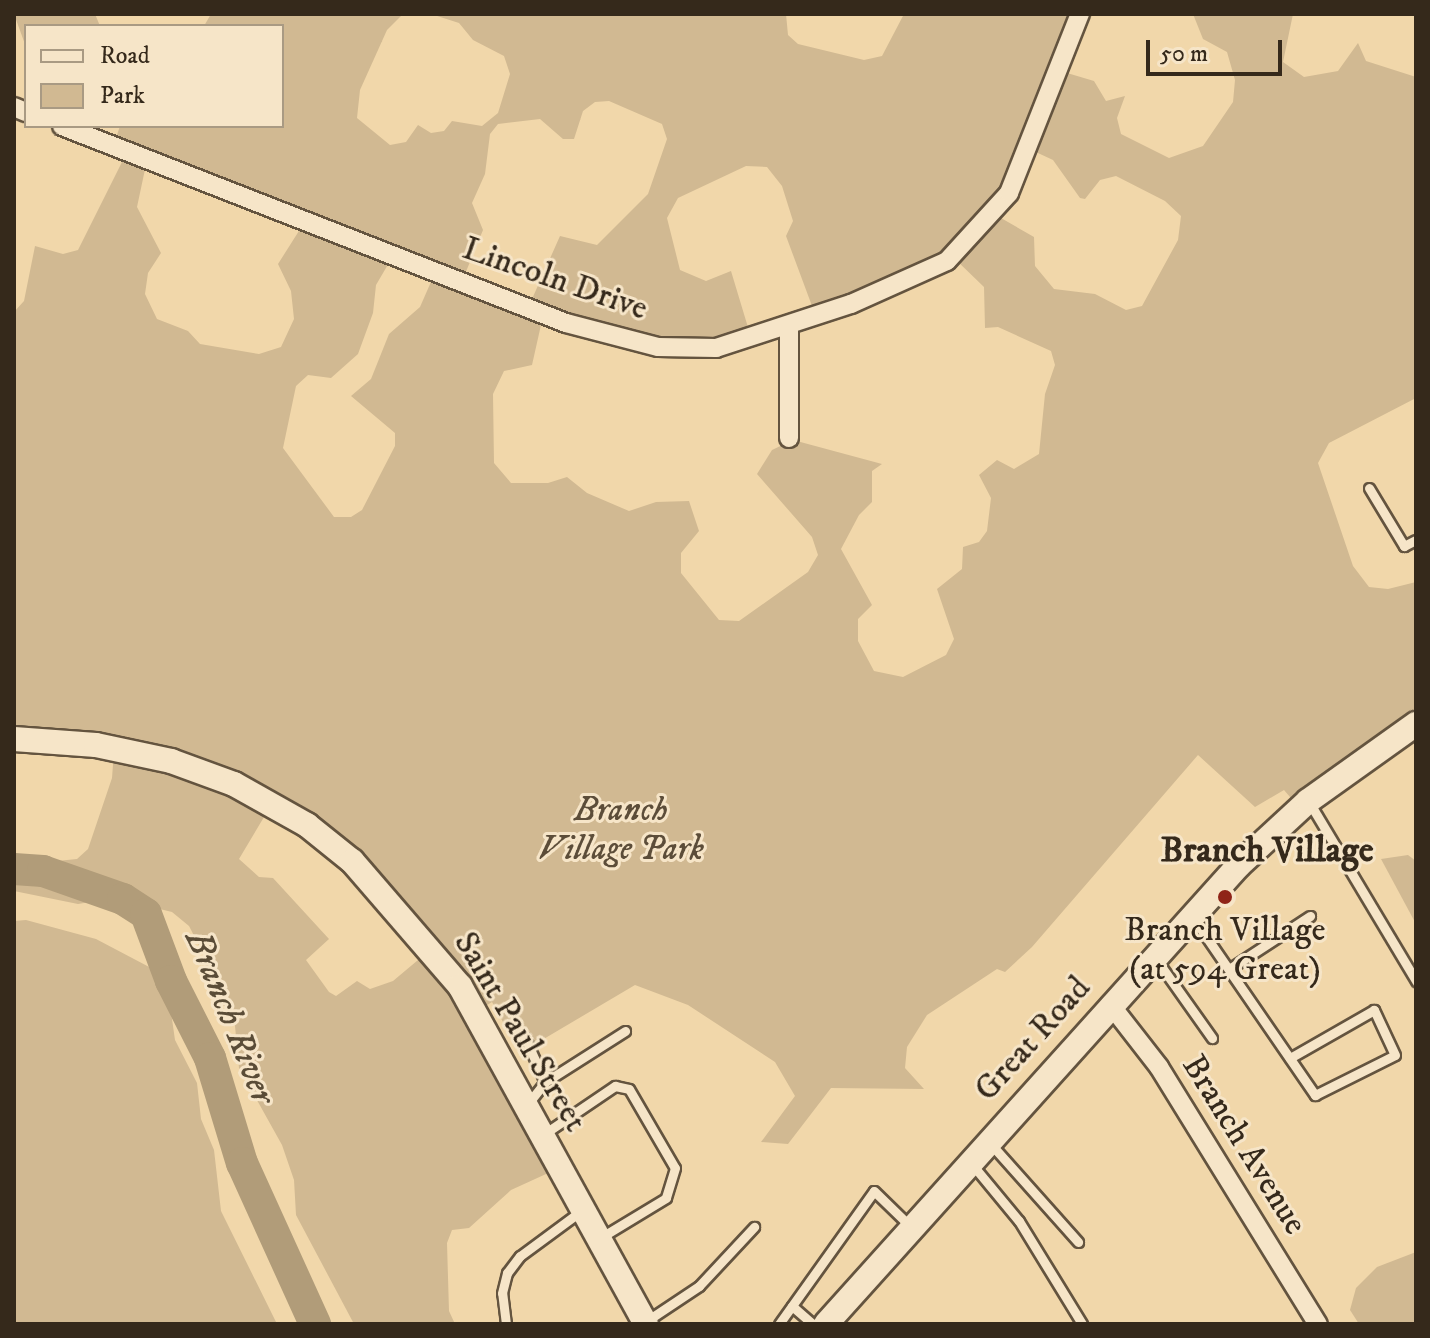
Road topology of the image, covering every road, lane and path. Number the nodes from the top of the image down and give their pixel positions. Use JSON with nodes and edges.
{"nodes":[{"id":1,"x":1080,"y":14,"type":"edge"},
{"id":2,"x":67,"y":128,"type":"edge"},
{"id":3,"x":789,"y":326,"type":"junction"},
{"id":4,"x":789,"y":438,"type":"dead end"},
{"id":5,"x":1369,"y":488,"type":"dead end"},
{"id":6,"x":1416,"y":540,"type":"edge"},
{"id":7,"x":1416,"y":724,"type":"edge"},
{"id":8,"x":14,"y":739,"type":"edge"},
{"id":9,"x":1308,"y":801,"type":"junction"},
{"id":10,"x":1192,"y":916,"type":"junction"},
{"id":11,"x":1310,"y":916,"type":"dead end"},
{"id":12,"x":1154,"y":956,"type":"junction"},
{"id":13,"x":1229,"y":969,"type":"junction"},
{"id":14,"x":1416,"y":981,"type":"edge"},
{"id":15,"x":1110,"y":1004,"type":"junction"},
{"id":16,"x":625,"y":1031,"type":"dead end"},
{"id":17,"x":525,"y":1038,"type":"dead end"},
{"id":18,"x":1212,"y":1038,"type":"dead end"},
{"id":19,"x":1290,"y":1058,"type":"junction"},
{"id":20,"x":545,"y":1082,"type":"junction"},
{"id":21,"x":527,"y":1105,"type":"junction"},
{"id":22,"x":543,"y":1135,"type":"junction"},
{"id":23,"x":987,"y":1140,"type":"junction"},
{"id":24,"x":969,"y":1160,"type":"junction"},
{"id":25,"x":584,"y":1209,"type":"junction"},
{"id":26,"x":910,"y":1226,"type":"junction"},
{"id":27,"x":754,"y":1227,"type":"dead end"},
{"id":28,"x":600,"y":1238,"type":"junction"},
{"id":29,"x":1078,"y":1242,"type":"dead end"},
{"id":30,"x":792,"y":1306,"type":"junction"},
{"id":31,"x":646,"y":1323,"type":"edge"},
{"id":32,"x":506,"y":1324,"type":"edge"},
{"id":33,"x":779,"y":1324,"type":"edge"},
{"id":34,"x":813,"y":1324,"type":"edge"},
{"id":35,"x":826,"y":1324,"type":"edge"},
{"id":36,"x":1082,"y":1324,"type":"edge"},
{"id":37,"x":1318,"y":1324,"type":"edge"}],
"edges":[{"from":1,"to":3,"type":"street","name":"Lincoln Drive"},
{"from":2,"to":3,"type":"street","name":"Lincoln Drive"},
{"from":3,"to":4,"type":"street"},
{"from":5,"to":6,"type":"lane"},
{"from":7,"to":9,"type":"main road","name":"Great Road"},
{"from":8,"to":21,"type":"main road","name":"Saint Paul Street"},
{"from":9,"to":10,"type":"main road","name":"Great Road"},
{"from":9,"to":14,"type":"lane"},
{"from":10,"to":12,"type":"main road","name":"Great Road"},
{"from":10,"to":13,"type":"lane"},
{"from":11,"to":13,"type":"lane"},
{"from":12,"to":15,"type":"main road","name":"Great Road"},
{"from":12,"to":18,"type":"lane"},
{"from":13,"to":19,"type":"lane"},
{"from":15,"to":23,"type":"main road","name":"Great Road"},
{"from":15,"to":37,"type":"street","name":"Branch Avenue"},
{"from":16,"to":20,"type":"lane"},
{"from":17,"to":20,"type":"lane"},
{"from":19,"to":19,"type":"lane"},
{"from":20,"to":21,"type":"lane"},
{"from":21,"to":22,"type":"main road","name":"Saint Paul Street"},
{"from":22,"to":25,"type":"main road","name":"Saint Paul Street"},
{"from":22,"to":28,"type":"lane"},
{"from":23,"to":24,"type":"main road","name":"Great Road"},
{"from":23,"to":29,"type":"lane"},
{"from":24,"to":26,"type":"main road","name":"Great Road"},
{"from":24,"to":36,"type":"lane"},
{"from":25,"to":28,"type":"main road","name":"Saint Paul Street"},
{"from":25,"to":32,"type":"lane"},
{"from":26,"to":30,"type":"lane"},
{"from":26,"to":35,"type":"main road","name":"Great Road"},
{"from":27,"to":31,"type":"lane"},
{"from":28,"to":31,"type":"main road","name":"Saint Paul Street"},
{"from":30,"to":33,"type":"lane"},
{"from":30,"to":34,"type":"lane"}]}
